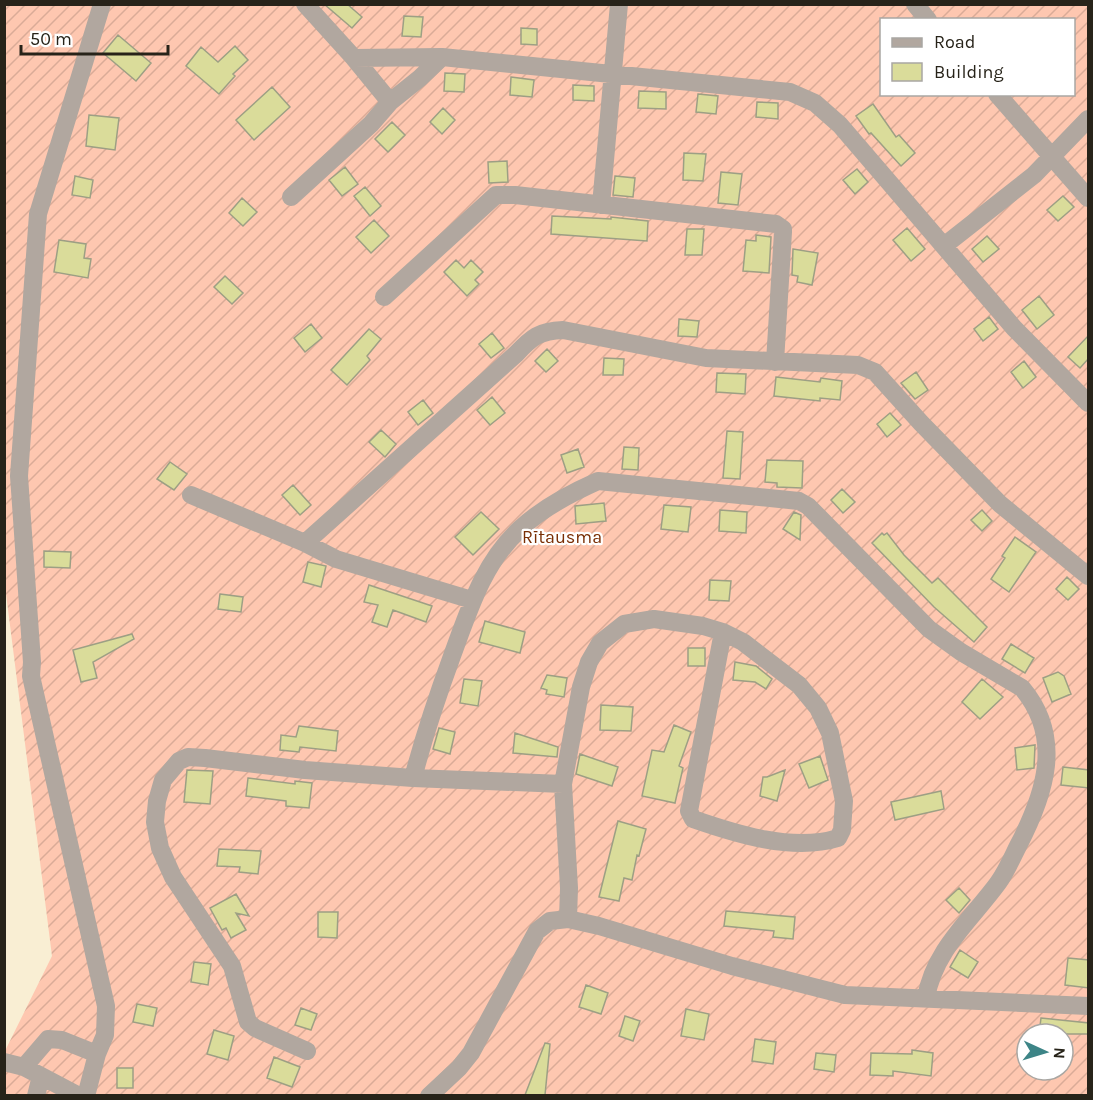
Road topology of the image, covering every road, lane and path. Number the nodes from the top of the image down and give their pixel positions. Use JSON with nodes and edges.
{"nodes":[{"id":1,"x":102,"y":4,"type":"edge"},
{"id":2,"x":305,"y":4,"type":"edge"},
{"id":3,"x":619,"y":4,"type":"edge"},
{"id":4,"x":915,"y":4,"type":"edge"},
{"id":5,"x":926,"y":18,"type":"edge"},
{"id":6,"x":442,"y":57,"type":"junction"},
{"id":7,"x":354,"y":58,"type":"junction"},
{"id":8,"x":613,"y":73,"type":"junction"},
{"id":9,"x":999,"y":96,"type":"edge"},
{"id":10,"x":390,"y":102,"type":"junction"},
{"id":11,"x":1089,"y":119,"type":"edge"},
{"id":12,"x":1053,"y":156,"type":"junction"},
{"id":13,"x":291,"y":197,"type":"dead end"},
{"id":14,"x":1089,"y":198,"type":"edge"},
{"id":15,"x":601,"y":205,"type":"junction"},
{"id":16,"x":945,"y":245,"type":"junction"},
{"id":17,"x":384,"y":297,"type":"dead end"},
{"id":18,"x":775,"y":362,"type":"junction"},
{"id":19,"x":1089,"y":403,"type":"edge"},
{"id":20,"x":191,"y":495,"type":"dead end"},
{"id":21,"x":304,"y":543,"type":"junction"},
{"id":22,"x":1089,"y":576,"type":"edge"},
{"id":23,"x":472,"y":600,"type":"junction"},
{"id":24,"x":723,"y":632,"type":"junction"},
{"id":25,"x":413,"y":778,"type":"junction"},
{"id":26,"x":563,"y":784,"type":"junction"},
{"id":27,"x":568,"y":919,"type":"junction"},
{"id":28,"x":926,"y":998,"type":"junction"},
{"id":29,"x":1089,"y":1006,"type":"edge"},
{"id":30,"x":307,"y":1052,"type":"dead end"},
{"id":31,"x":97,"y":1053,"type":"junction"},
{"id":32,"x":4,"y":1062,"type":"edge"},
{"id":33,"x":32,"y":1071,"type":"junction"},
{"id":34,"x":36,"y":1095,"type":"edge"},
{"id":35,"x":79,"y":1095,"type":"edge"},
{"id":36,"x":86,"y":1095,"type":"edge"},
{"id":37,"x":429,"y":1095,"type":"edge"}],
"edges":[{"from":1,"to":31,"type":"street"},
{"from":2,"to":7,"type":"street"},
{"from":3,"to":8,"type":"street"},
{"from":4,"to":5,"type":"street"},
{"from":6,"to":7,"type":"street"},
{"from":6,"to":8,"type":"street"},
{"from":6,"to":10,"type":"street"},
{"from":7,"to":10,"type":"street"},
{"from":8,"to":15,"type":"street"},
{"from":8,"to":16,"type":"street"},
{"from":9,"to":12,"type":"street"},
{"from":10,"to":13,"type":"street"},
{"from":11,"to":12,"type":"street"},
{"from":12,"to":14,"type":"street"},
{"from":12,"to":16,"type":"street"},
{"from":15,"to":17,"type":"street"},
{"from":15,"to":18,"type":"street"},
{"from":16,"to":19,"type":"street"},
{"from":18,"to":21,"type":"street"},
{"from":18,"to":22,"type":"street"},
{"from":20,"to":21,"type":"street"},
{"from":21,"to":23,"type":"street"},
{"from":23,"to":25,"type":"street"},
{"from":23,"to":28,"type":"street"},
{"from":24,"to":24,"type":"street"},
{"from":24,"to":26,"type":"street"},
{"from":25,"to":26,"type":"street"},
{"from":25,"to":30,"type":"street"},
{"from":26,"to":27,"type":"street"},
{"from":27,"to":28,"type":"street"},
{"from":27,"to":37,"type":"street"},
{"from":28,"to":29,"type":"street"},
{"from":31,"to":33,"type":"street"},
{"from":31,"to":36,"type":"street"},
{"from":32,"to":33,"type":"street"},
{"from":33,"to":34,"type":"street"},
{"from":33,"to":35,"type":"street"}]}
